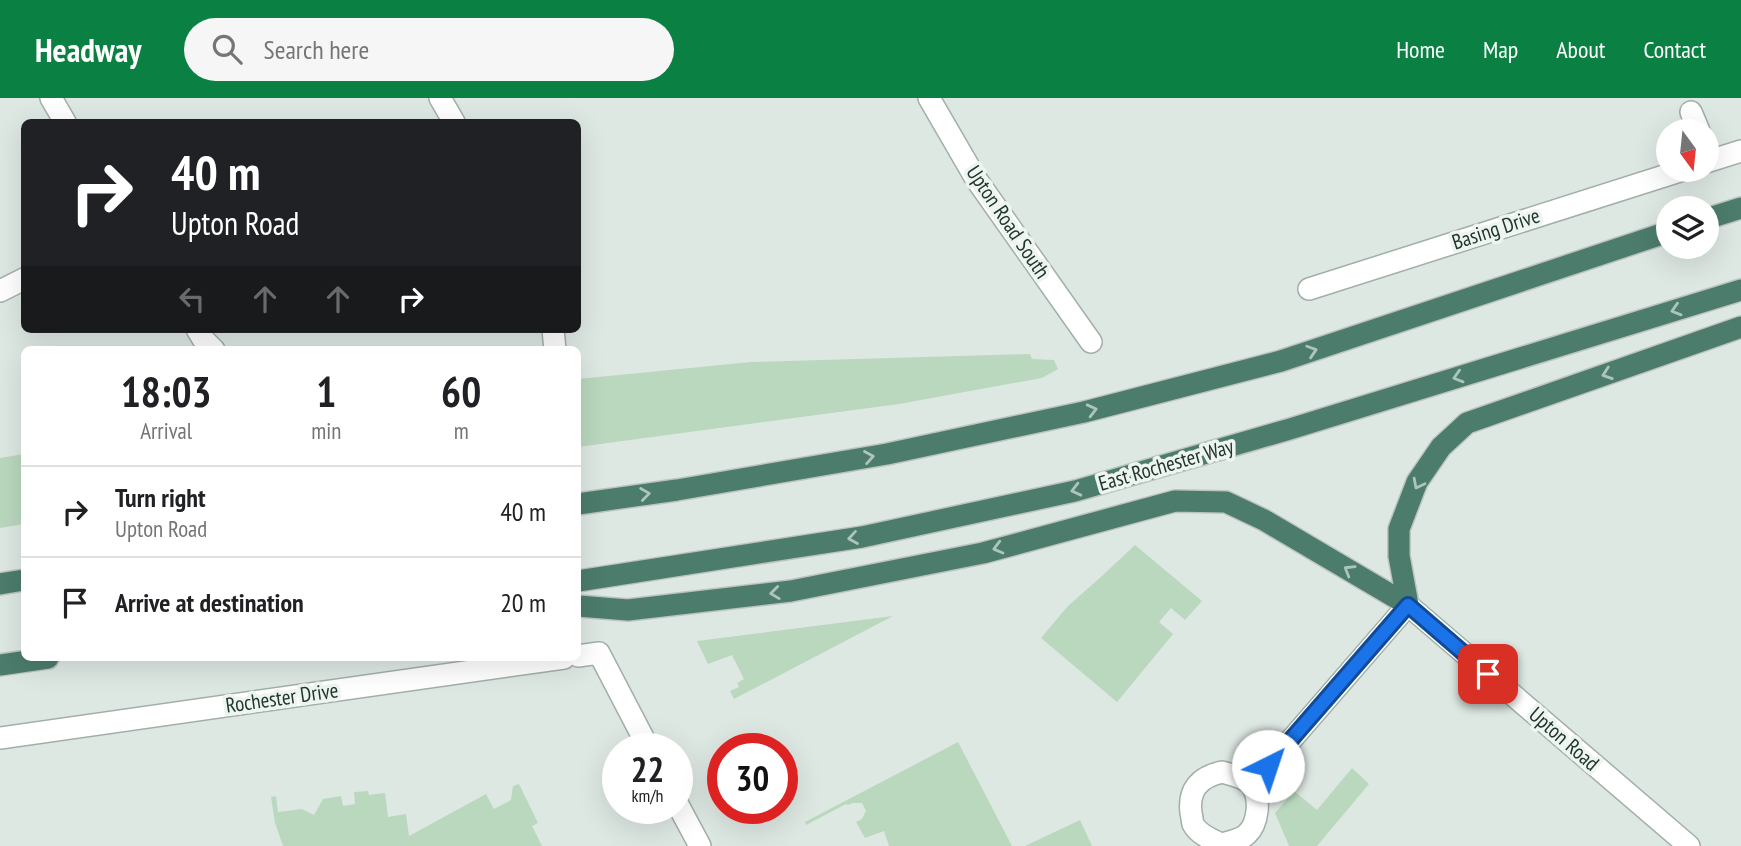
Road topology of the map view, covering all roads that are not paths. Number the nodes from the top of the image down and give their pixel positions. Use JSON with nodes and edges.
{"nodes":[{"id":1,"x":51,"y":98,"type":"edge"},
{"id":2,"x":440,"y":98,"type":"edge"},
{"id":3,"x":929,"y":98,"type":"edge"},
{"id":4,"x":63,"y":119,"type":"edge"},
{"id":5,"x":452,"y":119,"type":"edge"},
{"id":6,"x":1741,"y":151,"type":"edge"},
{"id":7,"x":1719,"y":155,"type":"edge"},
{"id":8,"x":1656,"y":179,"type":"edge"},
{"id":9,"x":1741,"y":208,"type":"edge"},
{"id":10,"x":1719,"y":215,"type":"edge"},
{"id":11,"x":1656,"y":236,"type":"edge"},
{"id":12,"x":21,"y":280,"type":"edge"},
{"id":13,"x":1309,"y":289,"type":"dead end"},
{"id":14,"x":1741,"y":290,"type":"edge"},
{"id":15,"x":0,"y":291,"type":"edge"},
{"id":16,"x":1741,"y":327,"type":"edge"},
{"id":17,"x":1091,"y":342,"type":"dead end"},
{"id":18,"x":581,"y":504,"type":"edge"},
{"id":19,"x":21,"y":580,"type":"edge"},
{"id":20,"x":581,"y":581,"type":"edge"},
{"id":21,"x":0,"y":584,"type":"edge"},
{"id":22,"x":1408,"y":605,"type":"junction"},
{"id":23,"x":581,"y":606,"type":"edge"},
{"id":24,"x":588,"y":655,"type":"edge"},
{"id":25,"x":27,"y":661,"type":"edge"},
{"id":26,"x":543,"y":661,"type":"edge"},
{"id":27,"x":0,"y":665,"type":"edge"},
{"id":28,"x":639,"y":733,"type":"edge"},
{"id":29,"x":0,"y":738,"type":"edge"},
{"id":30,"x":1252,"y":785,"type":"junction"},
{"id":31,"x":688,"y":824,"type":"edge"},
{"id":32,"x":1221,"y":845,"type":"edge"},
{"id":33,"x":700,"y":846,"type":"edge"},
{"id":34,"x":1689,"y":846,"type":"edge"}],
"edges":[{"from":1,"to":4,"type":"street"},
{"from":2,"to":5,"type":"street"},
{"from":3,"to":17,"type":"street","name":"Upton Road South"},
{"from":6,"to":7,"type":"street"},
{"from":8,"to":13,"type":"street","name":"Basing Drive"},
{"from":9,"to":10,"type":"highway"},
{"from":18,"to":11,"type":"highway","one_way":true},
{"from":12,"to":15,"type":"street"},
{"from":14,"to":20,"type":"highway","name":"East Rochester Way","one_way":true},
{"from":16,"to":22,"type":"highway","one_way":true},
{"from":19,"to":21,"type":"highway"},
{"from":22,"to":23,"type":"highway","one_way":true},
{"from":22,"to":30,"type":"street"},
{"from":22,"to":34,"type":"street","name":"Upton Road"},
{"from":24,"to":28,"type":"street"},
{"from":25,"to":27,"type":"highway"},
{"from":26,"to":29,"type":"street","name":"Rochester Drive"},
{"from":30,"to":32,"type":"street"},
{"from":30,"to":32,"type":"street"},
{"from":31,"to":33,"type":"street"}]}
